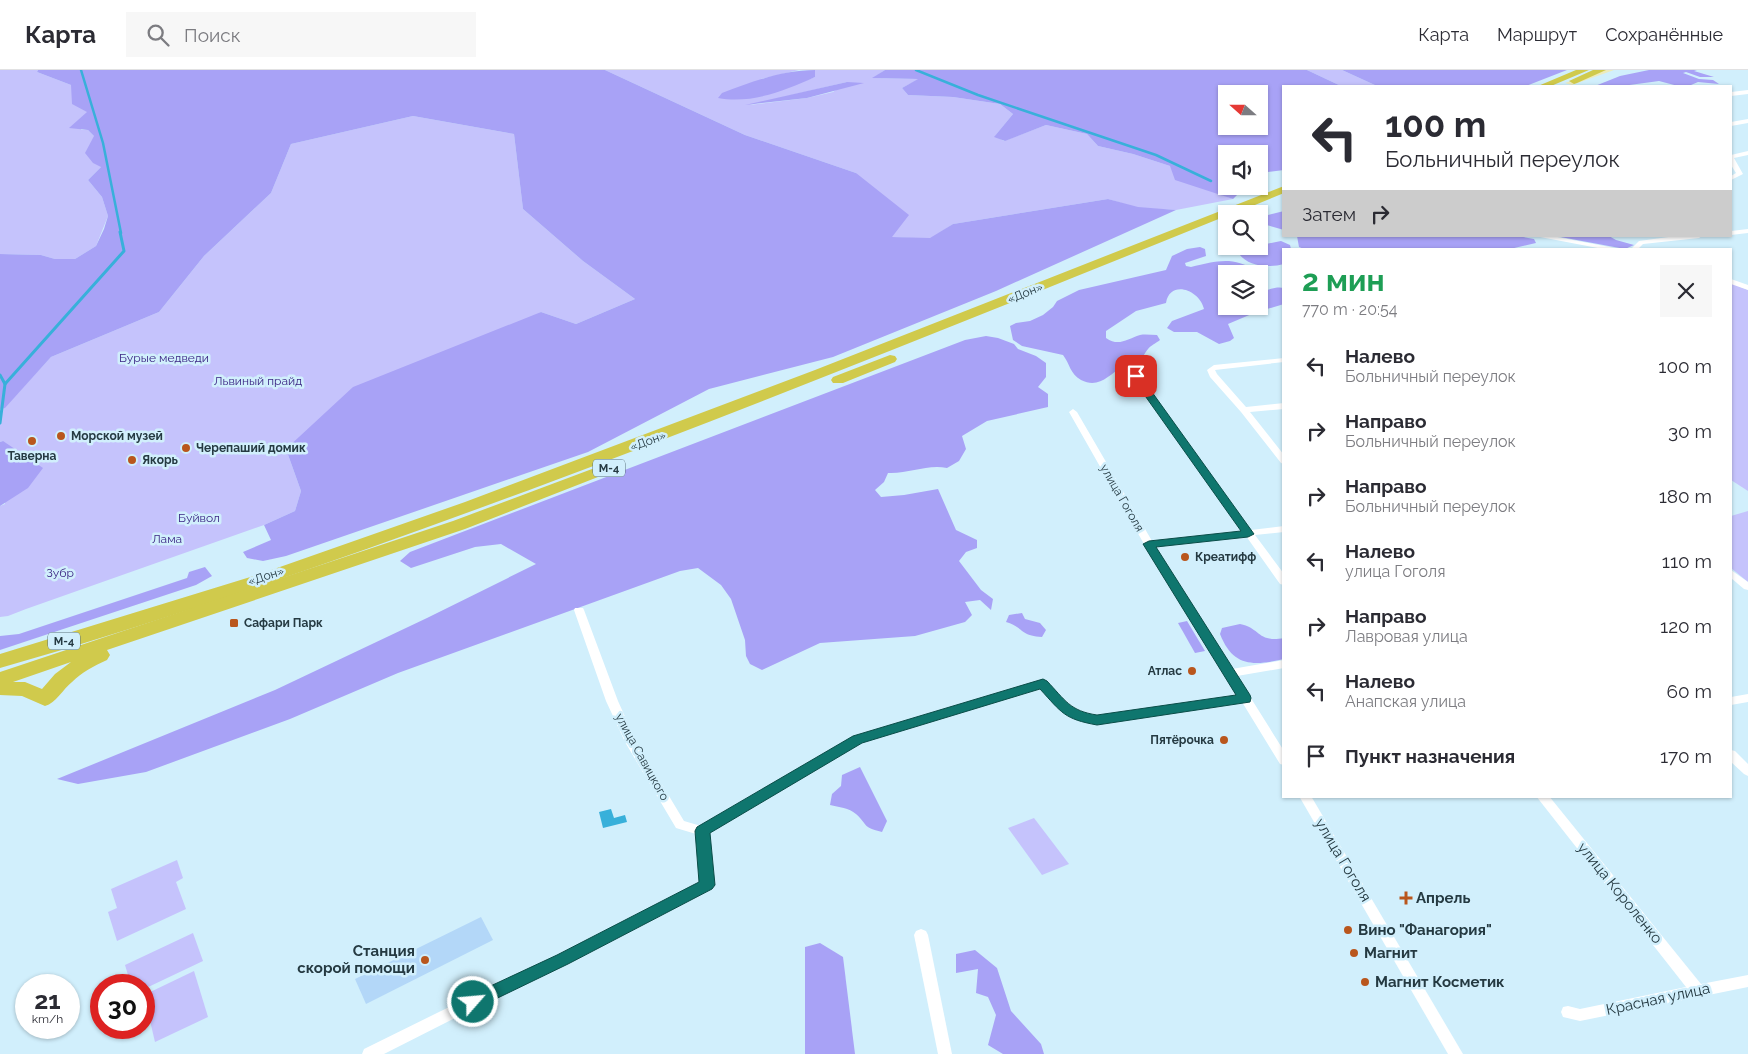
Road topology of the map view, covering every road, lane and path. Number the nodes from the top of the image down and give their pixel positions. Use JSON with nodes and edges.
{"nodes":[{"id":1,"x":1584,"y":70,"type":"edge"},
{"id":2,"x":1601,"y":70,"type":"edge"},
{"id":3,"x":1610,"y":70,"type":"edge"},
{"id":4,"x":1565,"y":84,"type":"edge"},
{"id":5,"x":1546,"y":85,"type":"edge"},
{"id":6,"x":1748,"y":92,"type":"edge"},
{"id":7,"x":1732,"y":94,"type":"edge"},
{"id":8,"x":1748,"y":121,"type":"edge"},
{"id":9,"x":1732,"y":124,"type":"edge"},
{"id":10,"x":1748,"y":154,"type":"edge"},
{"id":11,"x":1732,"y":158,"type":"edge"},
{"id":12,"x":1732,"y":160,"type":"edge"},
{"id":13,"x":1732,"y":178,"type":"edge"},
{"id":14,"x":1282,"y":190,"type":"edge"},
{"id":15,"x":1282,"y":198,"type":"edge"},
{"id":16,"x":1265,"y":205,"type":"edge"},
{"id":17,"x":1218,"y":224,"type":"edge"},
{"id":18,"x":1748,"y":231,"type":"edge"},
{"id":19,"x":1732,"y":233,"type":"edge"},
{"id":20,"x":1543,"y":237,"type":"edge"},
{"id":21,"x":1689,"y":237,"type":"edge"},
{"id":22,"x":1603,"y":248,"type":"edge"},
{"id":23,"x":1635,"y":248,"type":"edge"},
{"id":24,"x":1732,"y":281,"type":"edge"},
{"id":25,"x":1748,"y":288,"type":"edge"},
{"id":26,"x":1282,"y":360,"type":"edge"},
{"id":27,"x":1136,"y":376,"type":"dead end"},
{"id":28,"x":1282,"y":406,"type":"edge"},
{"id":29,"x":1244,"y":410,"type":"junction"},
{"id":30,"x":1073,"y":412,"type":"dead end"},
{"id":31,"x":1282,"y":458,"type":"edge"},
{"id":32,"x":1282,"y":528,"type":"edge"},
{"id":33,"x":1248,"y":534,"type":"junction"},
{"id":34,"x":1149,"y":544,"type":"junction"},
{"id":35,"x":1282,"y":579,"type":"edge"},
{"id":36,"x":579,"y":610,"type":"dead end"},
{"id":37,"x":160,"y":627,"type":"junction"},
{"id":38,"x":0,"y":660,"type":"edge"},
{"id":39,"x":1282,"y":664,"type":"edge"},
{"id":40,"x":1231,"y":673,"type":"junction"},
{"id":41,"x":0,"y":679,"type":"edge"},
{"id":42,"x":0,"y":688,"type":"edge"},
{"id":43,"x":1245,"y":698,"type":"junction"},
{"id":44,"x":1748,"y":698,"type":"edge"},
{"id":45,"x":1732,"y":701,"type":"edge"},
{"id":46,"x":1732,"y":755,"type":"edge"},
{"id":47,"x":1282,"y":758,"type":"edge"},
{"id":48,"x":1748,"y":771,"type":"edge"},
{"id":49,"x":1305,"y":798,"type":"edge"},
{"id":50,"x":1544,"y":798,"type":"edge"},
{"id":51,"x":702,"y":831,"type":"junction"},
{"id":52,"x":921,"y":935,"type":"dead end"},
{"id":53,"x":1748,"y":981,"type":"edge"},
{"id":54,"x":1697,"y":990,"type":"junction"},
{"id":55,"x":1568,"y":1012,"type":"dead end"},
{"id":56,"x":369,"y":1054,"type":"edge"},
{"id":57,"x":945,"y":1054,"type":"edge"},
{"id":58,"x":1456,"y":1054,"type":"edge"}],
"edges":[{"from":1,"to":5,"type":"highway"},
{"from":2,"to":4,"type":"highway"},
{"from":3,"to":4,"type":"main road"},
{"from":6,"to":7,"type":"street"},
{"from":8,"to":9,"type":"street"},
{"from":10,"to":11,"type":"street"},
{"from":12,"to":13,"type":"street"},
{"from":14,"to":38,"type":"highway","name":"«Дон»","number":"М-4"},
{"from":15,"to":16,"type":"highway"},
{"from":17,"to":37,"type":"highway","name":"«Дон»","number":"М-4"},
{"from":18,"to":19,"type":"street"},
{"from":20,"to":22,"type":"street"},
{"from":21,"to":23,"type":"street"},
{"from":24,"to":25,"type":"street"},
{"from":26,"to":29,"type":"street"},
{"from":27,"to":33,"type":"street"},
{"from":28,"to":29,"type":"street"},
{"from":29,"to":31,"type":"street"},
{"from":30,"to":34,"type":"street","name":"улица Гоголя"},
{"from":32,"to":33,"type":"street"},
{"from":33,"to":34,"type":"street"},
{"from":33,"to":35,"type":"street"},
{"from":34,"to":40,"type":"street","name":"улица Гоголя"},
{"from":36,"to":51,"type":"street","name":"улица Савицкого"},
{"from":37,"to":41,"type":"highway","name":"«Дон»","number":"М-4"},
{"from":37,"to":42,"type":"highway"},
{"from":39,"to":40,"type":"street"},
{"from":40,"to":43,"type":"street","name":"улица Гоголя"},
{"from":43,"to":47,"type":"street","name":"улица Гоголя"},
{"from":43,"to":51,"type":"street"},
{"from":44,"to":45,"type":"street"},
{"from":46,"to":48,"type":"street"},
{"from":49,"to":58,"type":"street","name":"улица Гоголя"},
{"from":50,"to":54,"type":"street","name":"улица Короленко"},
{"from":51,"to":56,"type":"street"},
{"from":52,"to":57,"type":"street"},
{"from":53,"to":54,"type":"street","name":"Красная улица"},
{"from":54,"to":55,"type":"street","name":"Красная улица"}]}
